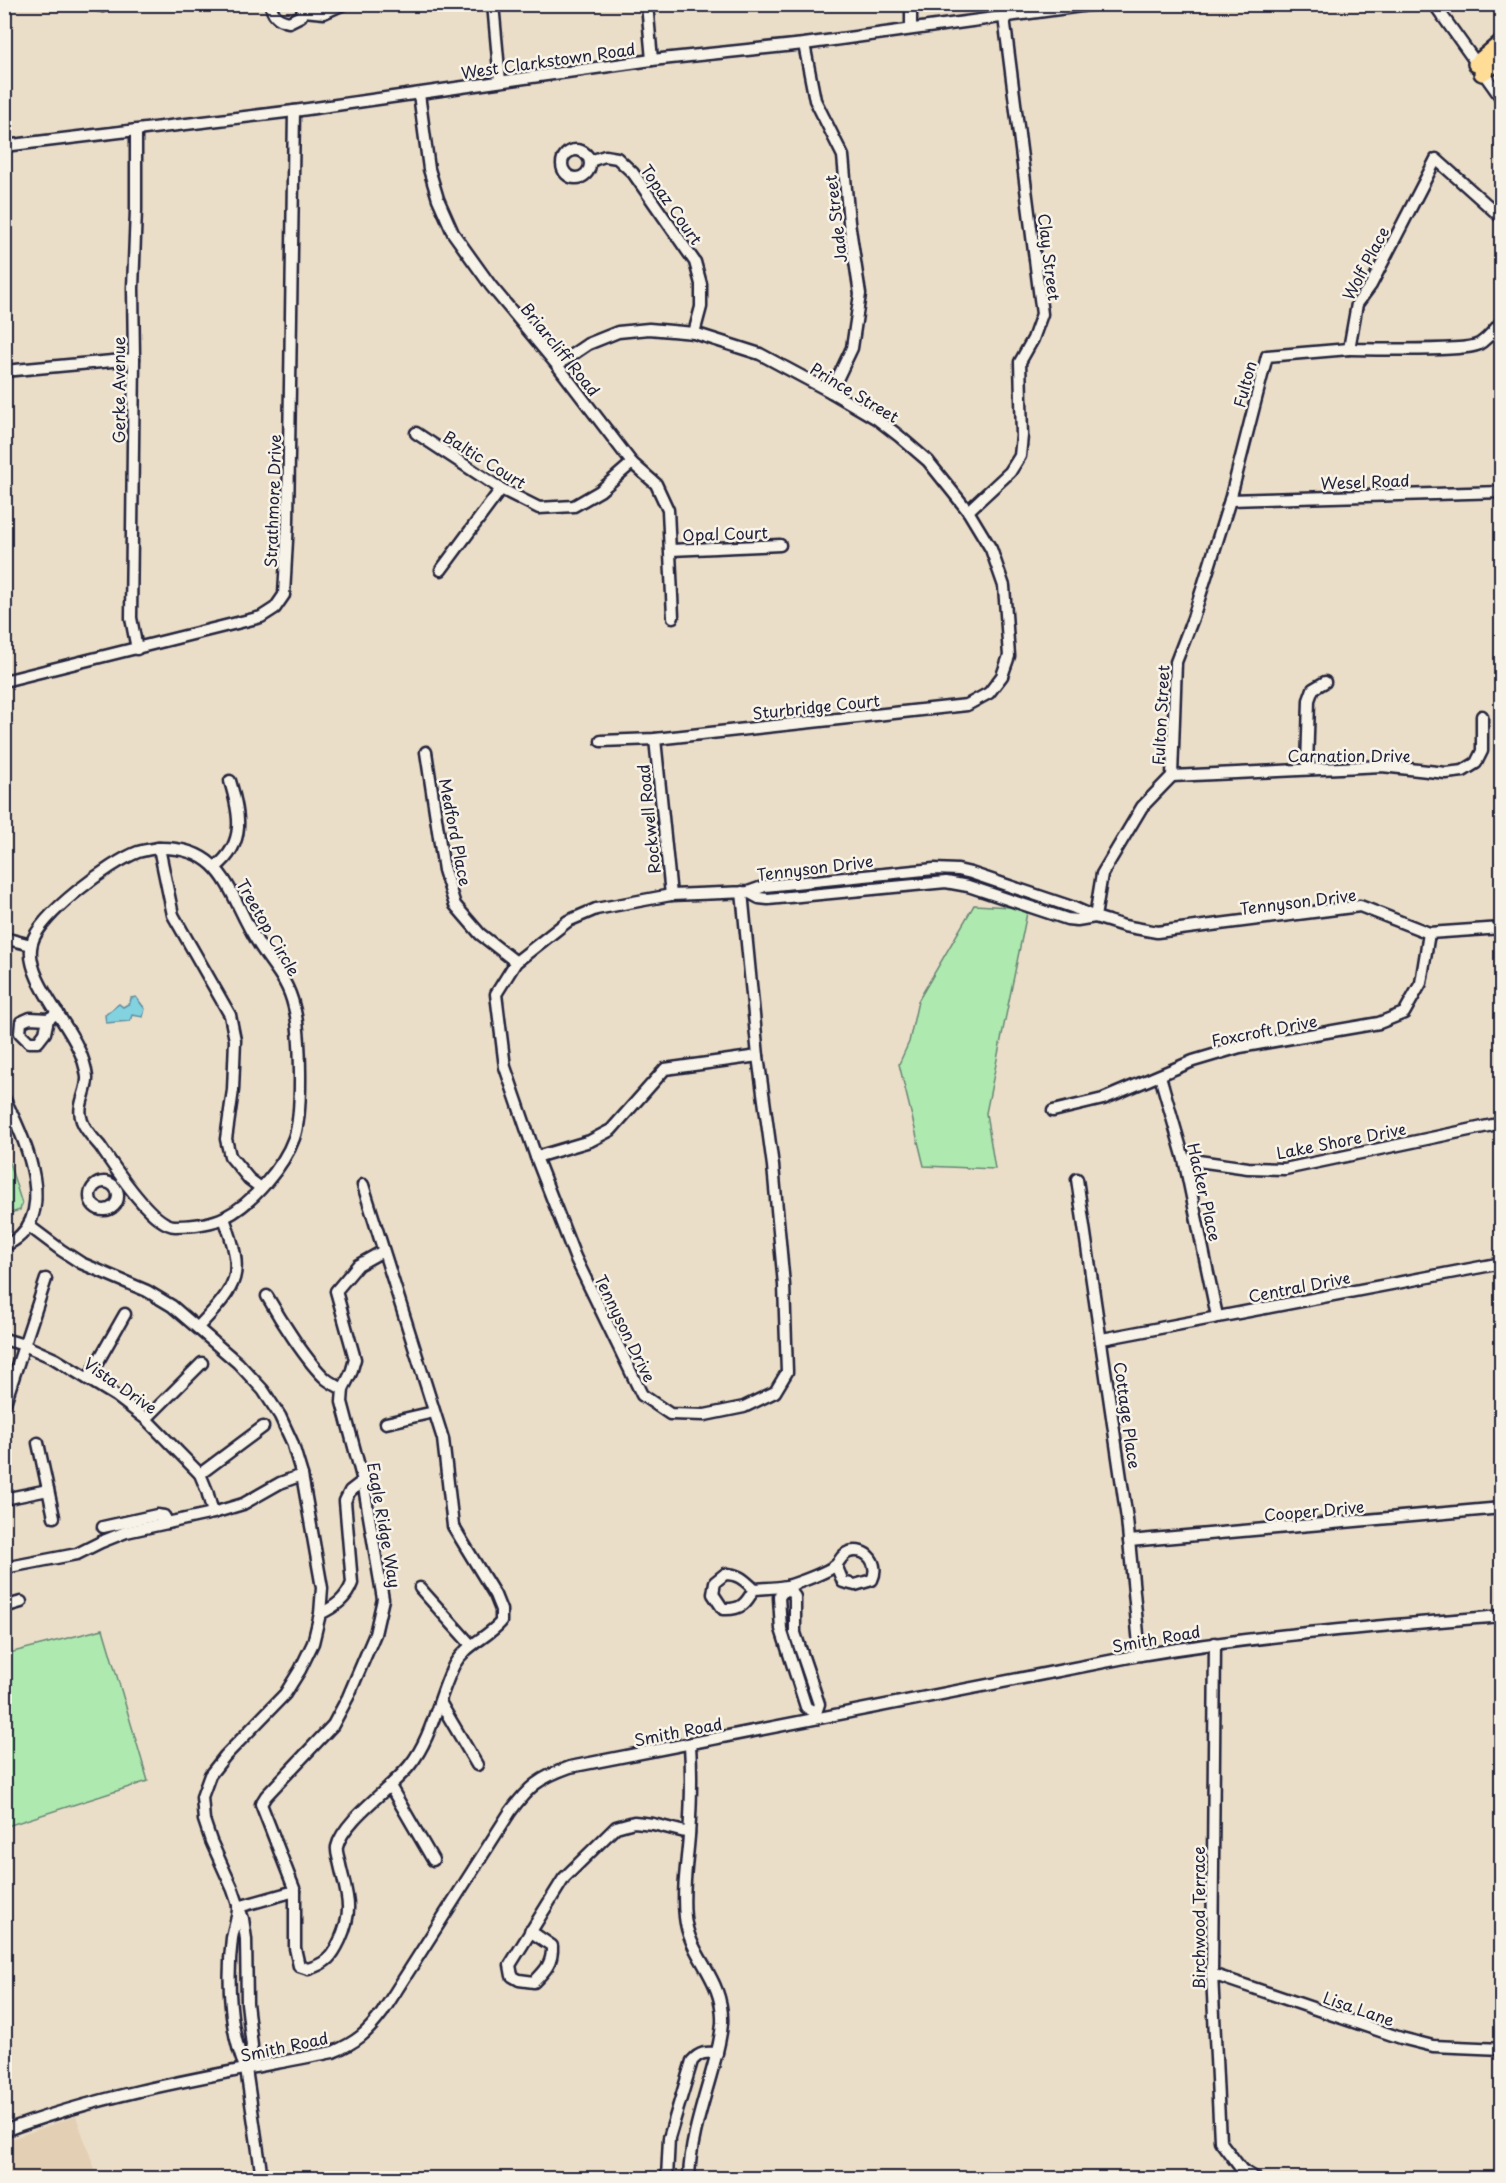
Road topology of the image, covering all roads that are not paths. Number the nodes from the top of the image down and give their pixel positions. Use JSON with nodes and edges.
{"nodes":[{"id":1,"x":94,"y":4,"type":"edge"},
{"id":2,"x":109,"y":4,"type":"edge"},
{"id":3,"x":271,"y":4,"type":"edge"},
{"id":4,"x":344,"y":4,"type":"edge"},
{"id":5,"x":493,"y":4,"type":"edge"},
{"id":6,"x":647,"y":4,"type":"edge"},
{"id":7,"x":911,"y":4,"type":"edge"},
{"id":8,"x":1096,"y":4,"type":"edge"},
{"id":9,"x":1434,"y":4,"type":"edge"},
{"id":10,"x":305,"y":8,"type":"edge"},
{"id":11,"x":1004,"y":17,"type":"junction"},
{"id":12,"x":911,"y":28,"type":"junction"},
{"id":13,"x":1502,"y":42,"type":"edge"},
{"id":14,"x":804,"y":44,"type":"junction"},
{"id":15,"x":1502,"y":59,"type":"edge"},
{"id":16,"x":652,"y":60,"type":"junction"},
{"id":17,"x":1479,"y":68,"type":"junction"},
{"id":18,"x":500,"y":81,"type":"junction"},
{"id":19,"x":419,"y":94,"type":"junction"},
{"id":20,"x":1502,"y":99,"type":"edge"},
{"id":21,"x":294,"y":111,"type":"junction"},
{"id":22,"x":136,"y":131,"type":"junction"},
{"id":23,"x":4,"y":146,"type":"edge"},
{"id":24,"x":590,"y":161,"type":"dead end"},
{"id":25,"x":1502,"y":218,"type":"edge"},
{"id":26,"x":1502,"y":321,"type":"edge"},
{"id":27,"x":694,"y":333,"type":"junction"},
{"id":28,"x":1349,"y":349,"type":"junction"},
{"id":29,"x":134,"y":359,"type":"junction"},
{"id":30,"x":557,"y":365,"type":"junction"},
{"id":31,"x":4,"y":370,"type":"edge"},
{"id":32,"x":831,"y":392,"type":"junction"},
{"id":33,"x":416,"y":433,"type":"dead end"},
{"id":34,"x":632,"y":463,"type":"junction"},
{"id":35,"x":501,"y":489,"type":"junction"},
{"id":36,"x":1502,"y":492,"type":"edge"},
{"id":37,"x":1230,"y":500,"type":"junction"},
{"id":38,"x":968,"y":511,"type":"junction"},
{"id":39,"x":780,"y":545,"type":"dead end"},
{"id":40,"x":671,"y":550,"type":"junction"},
{"id":41,"x":441,"y":570,"type":"dead end"},
{"id":42,"x":672,"y":617,"type":"dead end"},
{"id":43,"x":137,"y":649,"type":"junction"},
{"id":44,"x":1009,"y":656,"type":"joint"},
{"id":45,"x":4,"y":681,"type":"edge"},
{"id":46,"x":1325,"y":682,"type":"dead end"},
{"id":47,"x":1482,"y":716,"type":"dead end"},
{"id":48,"x":655,"y":739,"type":"junction"},
{"id":49,"x":601,"y":741,"type":"dead end"},
{"id":50,"x":426,"y":753,"type":"dead end"},
{"id":51,"x":1307,"y":768,"type":"junction"},
{"id":52,"x":1172,"y":776,"type":"junction"},
{"id":53,"x":230,"y":781,"type":"dead end"},
{"id":54,"x":159,"y":848,"type":"junction"},
{"id":55,"x":216,"y":867,"type":"junction"},
{"id":56,"x":745,"y":892,"type":"junction"},
{"id":57,"x":671,"y":895,"type":"junction"},
{"id":58,"x":1095,"y":917,"type":"junction"},
{"id":59,"x":1502,"y":928,"type":"edge"},
{"id":60,"x":1429,"y":933,"type":"junction"},
{"id":61,"x":4,"y":938,"type":"edge"},
{"id":62,"x":31,"y":945,"type":"junction"},
{"id":63,"x":516,"y":962,"type":"junction"},
{"id":64,"x":58,"y":1012,"type":"junction"},
{"id":65,"x":48,"y":1019,"type":"dead end"},
{"id":66,"x":758,"y":1056,"type":"junction"},
{"id":67,"x":1160,"y":1076,"type":"junction"},
{"id":68,"x":4,"y":1098,"type":"edge"},
{"id":69,"x":1053,"y":1111,"type":"dead end"},
{"id":70,"x":1502,"y":1123,"type":"edge"},
{"id":71,"x":536,"y":1157,"type":"junction"},
{"id":72,"x":1184,"y":1159,"type":"junction"},
{"id":73,"x":1077,"y":1179,"type":"dead end"},
{"id":74,"x":363,"y":1185,"type":"dead end"},
{"id":75,"x":261,"y":1188,"type":"junction"},
{"id":76,"x":224,"y":1218,"type":"junction"},
{"id":77,"x":29,"y":1226,"type":"junction"},
{"id":78,"x":4,"y":1246,"type":"edge"},
{"id":79,"x":382,"y":1251,"type":"junction"},
{"id":80,"x":1502,"y":1263,"type":"edge"},
{"id":81,"x":46,"y":1279,"type":"dead end"},
{"id":82,"x":267,"y":1296,"type":"dead end"},
{"id":83,"x":125,"y":1314,"type":"dead end"},
{"id":84,"x":1216,"y":1316,"type":"junction"},
{"id":85,"x":198,"y":1327,"type":"junction"},
{"id":86,"x":4,"y":1339,"type":"edge"},
{"id":87,"x":1102,"y":1339,"type":"junction"},
{"id":88,"x":24,"y":1345,"type":"junction"},
{"id":89,"x":202,"y":1363,"type":"dead end"},
{"id":90,"x":88,"y":1379,"type":"junction"},
{"id":91,"x":343,"y":1389,"type":"junction"},
{"id":92,"x":4,"y":1406,"type":"edge"},
{"id":93,"x":434,"y":1412,"type":"junction"},
{"id":94,"x":146,"y":1419,"type":"junction"},
{"id":95,"x":386,"y":1423,"type":"dead end"},
{"id":96,"x":263,"y":1426,"type":"dead end"},
{"id":97,"x":38,"y":1443,"type":"dead end"},
{"id":98,"x":200,"y":1474,"type":"junction"},
{"id":99,"x":302,"y":1475,"type":"junction"},
{"id":100,"x":363,"y":1481,"type":"junction"},
{"id":101,"x":48,"y":1490,"type":"junction"},
{"id":102,"x":4,"y":1499,"type":"edge"},
{"id":103,"x":1502,"y":1508,"type":"edge"},
{"id":104,"x":213,"y":1513,"type":"junction"},
{"id":105,"x":54,"y":1517,"type":"dead end"},
{"id":106,"x":168,"y":1523,"type":"junction"},
{"id":107,"x":103,"y":1527,"type":"dead end"},
{"id":108,"x":1129,"y":1541,"type":"junction"},
{"id":109,"x":836,"y":1565,"type":"dead end"},
{"id":110,"x":4,"y":1568,"type":"edge"},
{"id":111,"x":787,"y":1586,"type":"junction"},
{"id":112,"x":420,"y":1588,"type":"dead end"},
{"id":113,"x":754,"y":1590,"type":"dead end"},
{"id":114,"x":21,"y":1602,"type":"dead end"},
{"id":115,"x":4,"y":1607,"type":"edge"},
{"id":116,"x":320,"y":1614,"type":"junction"},
{"id":117,"x":1502,"y":1616,"type":"edge"},
{"id":118,"x":1215,"y":1643,"type":"junction"},
{"id":119,"x":471,"y":1645,"type":"junction"},
{"id":120,"x":1140,"y":1655,"type":"junction"},
{"id":121,"x":809,"y":1674,"type":"junction"},
{"id":122,"x":797,"y":1677,"type":"junction"},
{"id":123,"x":440,"y":1701,"type":"junction"},
{"id":124,"x":816,"y":1715,"type":"junction"},
{"id":125,"x":690,"y":1744,"type":"junction"},
{"id":126,"x":477,"y":1764,"type":"dead end"},
{"id":127,"x":390,"y":1786,"type":"junction"},
{"id":128,"x":689,"y":1833,"type":"junction"},
{"id":129,"x":433,"y":1860,"type":"dead end"},
{"id":130,"x":295,"y":1891,"type":"junction"},
{"id":131,"x":238,"y":1907,"type":"junction"},
{"id":132,"x":530,"y":1931,"type":"junction"},
{"id":133,"x":1212,"y":1974,"type":"junction"},
{"id":134,"x":1502,"y":2049,"type":"edge"},
{"id":135,"x":717,"y":2053,"type":"junction"},
{"id":136,"x":246,"y":2069,"type":"junction"},
{"id":137,"x":4,"y":2131,"type":"edge"},
{"id":138,"x":262,"y":2178,"type":"edge"},
{"id":139,"x":667,"y":2178,"type":"edge"},
{"id":140,"x":689,"y":2178,"type":"edge"},
{"id":141,"x":1255,"y":2178,"type":"edge"}],
"edges":[{"from":1,"to":2,"type":"street"},
{"from":3,"to":10,"type":"street"},
{"from":4,"to":10,"type":"street"},
{"from":5,"to":18,"type":"street"},
{"from":6,"to":16,"type":"street"},
{"from":7,"to":12,"type":"street"},
{"from":8,"to":11,"type":"street","name":"West Clarkstown Road"},
{"from":9,"to":17,"type":"street"},
{"from":11,"to":12,"type":"street","name":"West Clarkstown Road"},
{"from":11,"to":38,"type":"street","name":"Clay Street"},
{"from":12,"to":14,"type":"street","name":"West Clarkstown Road"},
{"from":13,"to":17,"type":"highway"},
{"from":14,"to":16,"type":"street","name":"West Clarkstown Road"},
{"from":14,"to":32,"type":"street","name":"Jade Street"},
{"from":15,"to":17,"type":"highway"},
{"from":16,"to":18,"type":"street","name":"West Clarkstown Road"},
{"from":17,"to":20,"type":"street"},
{"from":18,"to":19,"type":"street","name":"West Clarkstown Road"},
{"from":19,"to":21,"type":"street","name":"West Clarkstown Road"},
{"from":19,"to":30,"type":"street","name":"Briarcliff Road"},
{"from":21,"to":22,"type":"street","name":"West Clarkstown Road"},
{"from":21,"to":43,"type":"street","name":"Strathmore Drive"},
{"from":22,"to":23,"type":"street","name":"West Clarkstown Road"},
{"from":22,"to":29,"type":"street","name":"Gerke Avenue"},
{"from":24,"to":27,"type":"street","name":"Topaz Court"},
{"from":25,"to":28,"type":"street","name":"Wolf Place"},
{"from":26,"to":28,"type":"street"},
{"from":27,"to":30,"type":"street","name":"Prince Street"},
{"from":27,"to":32,"type":"street","name":"Prince Street"},
{"from":28,"to":37,"type":"street","name":"Fulton"},
{"from":29,"to":31,"type":"street"},
{"from":29,"to":43,"type":"street","name":"Gerke Avenue"},
{"from":30,"to":34,"type":"street","name":"Briarcliff Road"},
{"from":32,"to":38,"type":"street","name":"Prince Street"},
{"from":33,"to":35,"type":"street","name":"Baltic Court"},
{"from":34,"to":35,"type":"street","name":"Baltic Court"},
{"from":34,"to":40,"type":"street","name":"Briarcliff Road"},
{"from":35,"to":41,"type":"street"},
{"from":36,"to":37,"type":"street","name":"Wesel Road"},
{"from":37,"to":52,"type":"street","name":"Fulton Street"},
{"from":38,"to":44,"type":"street","name":"Prince Street"},
{"from":39,"to":40,"type":"street","name":"Opal Court"},
{"from":40,"to":42,"type":"street","name":"Briarcliff Road"},
{"from":43,"to":45,"type":"street","name":"Strathmore Drive"},
{"from":44,"to":48,"type":"street","name":"Sturbridge Court"},
{"from":46,"to":51,"type":"street"},
{"from":47,"to":51,"type":"street","name":"Carnation Drive"},
{"from":48,"to":49,"type":"street","name":"Sturbridge Court"},
{"from":48,"to":57,"type":"street","name":"Rockwell Road"},
{"from":50,"to":63,"type":"street","name":"Medford Place"},
{"from":51,"to":52,"type":"street","name":"Carnation Drive"},
{"from":52,"to":58,"type":"street","name":"Fulton Street"},
{"from":53,"to":55,"type":"street"},
{"from":54,"to":55,"type":"street","name":"Treetop Circle"},
{"from":54,"to":62,"type":"street","name":"Treetop Circle"},
{"from":54,"to":75,"type":"street"},
{"from":55,"to":75,"type":"street","name":"Treetop Circle"},
{"from":56,"to":57,"type":"street","name":"Tennyson Drive"},
{"from":56,"to":58,"type":"street","name":"Tennyson Drive"},
{"from":56,"to":66,"type":"street","name":"Tennyson Drive"},
{"from":57,"to":63,"type":"street","name":"Tennyson Drive"},
{"from":58,"to":60,"type":"street","name":"Tennyson Drive"},
{"from":59,"to":60,"type":"street","name":"Tennyson Drive"},
{"from":60,"to":67,"type":"street","name":"Foxcroft Drive"},
{"from":61,"to":62,"type":"street"},
{"from":62,"to":64,"type":"street","name":"Treetop Circle"},
{"from":63,"to":71,"type":"street","name":"Tennyson Drive"},
{"from":64,"to":65,"type":"street"},
{"from":64,"to":76,"type":"street","name":"Treetop Circle"},
{"from":66,"to":71,"type":"street"},
{"from":66,"to":71,"type":"street","name":"Tennyson Drive"},
{"from":67,"to":69,"type":"street","name":"Foxcroft Drive"},
{"from":67,"to":72,"type":"street","name":"Hacker Place"},
{"from":68,"to":77,"type":"street"},
{"from":70,"to":72,"type":"street","name":"Lake Shore Drive"},
{"from":72,"to":84,"type":"street","name":"Hacker Place"},
{"from":73,"to":87,"type":"street","name":"Cottage Place"},
{"from":74,"to":79,"type":"street"},
{"from":75,"to":76,"type":"street","name":"Treetop Circle"},
{"from":76,"to":85,"type":"street"},
{"from":77,"to":78,"type":"street"},
{"from":77,"to":85,"type":"street"},
{"from":79,"to":91,"type":"street","name":"Eagle Ridge Way"},
{"from":79,"to":93,"type":"street","name":"Eagle Ridge Way"},
{"from":80,"to":84,"type":"street","name":"Central Drive"},
{"from":81,"to":88,"type":"street"},
{"from":82,"to":91,"type":"street"},
{"from":83,"to":90,"type":"street"},
{"from":84,"to":87,"type":"street","name":"Central Drive"},
{"from":85,"to":99,"type":"street"},
{"from":86,"to":88,"type":"street","name":"Vista Drive"},
{"from":87,"to":108,"type":"street","name":"Cottage Place"},
{"from":88,"to":90,"type":"street","name":"Vista Drive"},
{"from":88,"to":92,"type":"street"},
{"from":89,"to":94,"type":"street"},
{"from":90,"to":94,"type":"street","name":"Vista Drive"},
{"from":91,"to":100,"type":"street","name":"Eagle Ridge Way"},
{"from":93,"to":95,"type":"street"},
{"from":93,"to":119,"type":"street","name":"Eagle Ridge Way"},
{"from":94,"to":98,"type":"street","name":"Vista Drive"},
{"from":96,"to":98,"type":"street"},
{"from":97,"to":101,"type":"street"},
{"from":98,"to":104,"type":"street","name":"Vista Drive"},
{"from":99,"to":104,"type":"street"},
{"from":99,"to":116,"type":"street"},
{"from":100,"to":116,"type":"street"},
{"from":100,"to":130,"type":"street","name":"Eagle Ridge Way"},
{"from":101,"to":102,"type":"street"},
{"from":101,"to":105,"type":"street"},
{"from":103,"to":108,"type":"street","name":"Cooper Drive"},
{"from":104,"to":106,"type":"street"},
{"from":106,"to":107,"type":"street"},
{"from":106,"to":110,"type":"street"},
{"from":108,"to":120,"type":"street","name":"Cottage Place"},
{"from":109,"to":111,"type":"street"},
{"from":111,"to":113,"type":"street"},
{"from":111,"to":121,"type":"street"},
{"from":111,"to":122,"type":"street"},
{"from":112,"to":119,"type":"street"},
{"from":114,"to":115,"type":"street"},
{"from":116,"to":131,"type":"street"},
{"from":117,"to":118,"type":"street","name":"Smith Road"},
{"from":118,"to":120,"type":"street","name":"Smith Road"},
{"from":118,"to":133,"type":"street","name":"Birchwood Terrace"},
{"from":119,"to":123,"type":"street","name":"Eagle Ridge Way"},
{"from":120,"to":124,"type":"street","name":"Smith Road"},
{"from":121,"to":122,"type":"street"},
{"from":121,"to":124,"type":"street"},
{"from":122,"to":124,"type":"street"},
{"from":123,"to":126,"type":"street"},
{"from":123,"to":127,"type":"street","name":"Eagle Ridge Way"},
{"from":124,"to":125,"type":"street","name":"Smith Road"},
{"from":125,"to":128,"type":"street"},
{"from":125,"to":136,"type":"street","name":"Smith Road"},
{"from":127,"to":129,"type":"street"},
{"from":127,"to":130,"type":"street","name":"Eagle Ridge Way"},
{"from":128,"to":132,"type":"street"},
{"from":128,"to":135,"type":"street"},
{"from":130,"to":131,"type":"street"},
{"from":131,"to":136,"type":"street"},
{"from":131,"to":136,"type":"street"},
{"from":132,"to":132,"type":"street"},
{"from":133,"to":134,"type":"street","name":"Lisa Lane"},
{"from":133,"to":141,"type":"street","name":"Birchwood Terrace"},
{"from":135,"to":139,"type":"street"},
{"from":135,"to":140,"type":"street"},
{"from":136,"to":137,"type":"street","name":"Smith Road"},
{"from":136,"to":138,"type":"street"}]}
